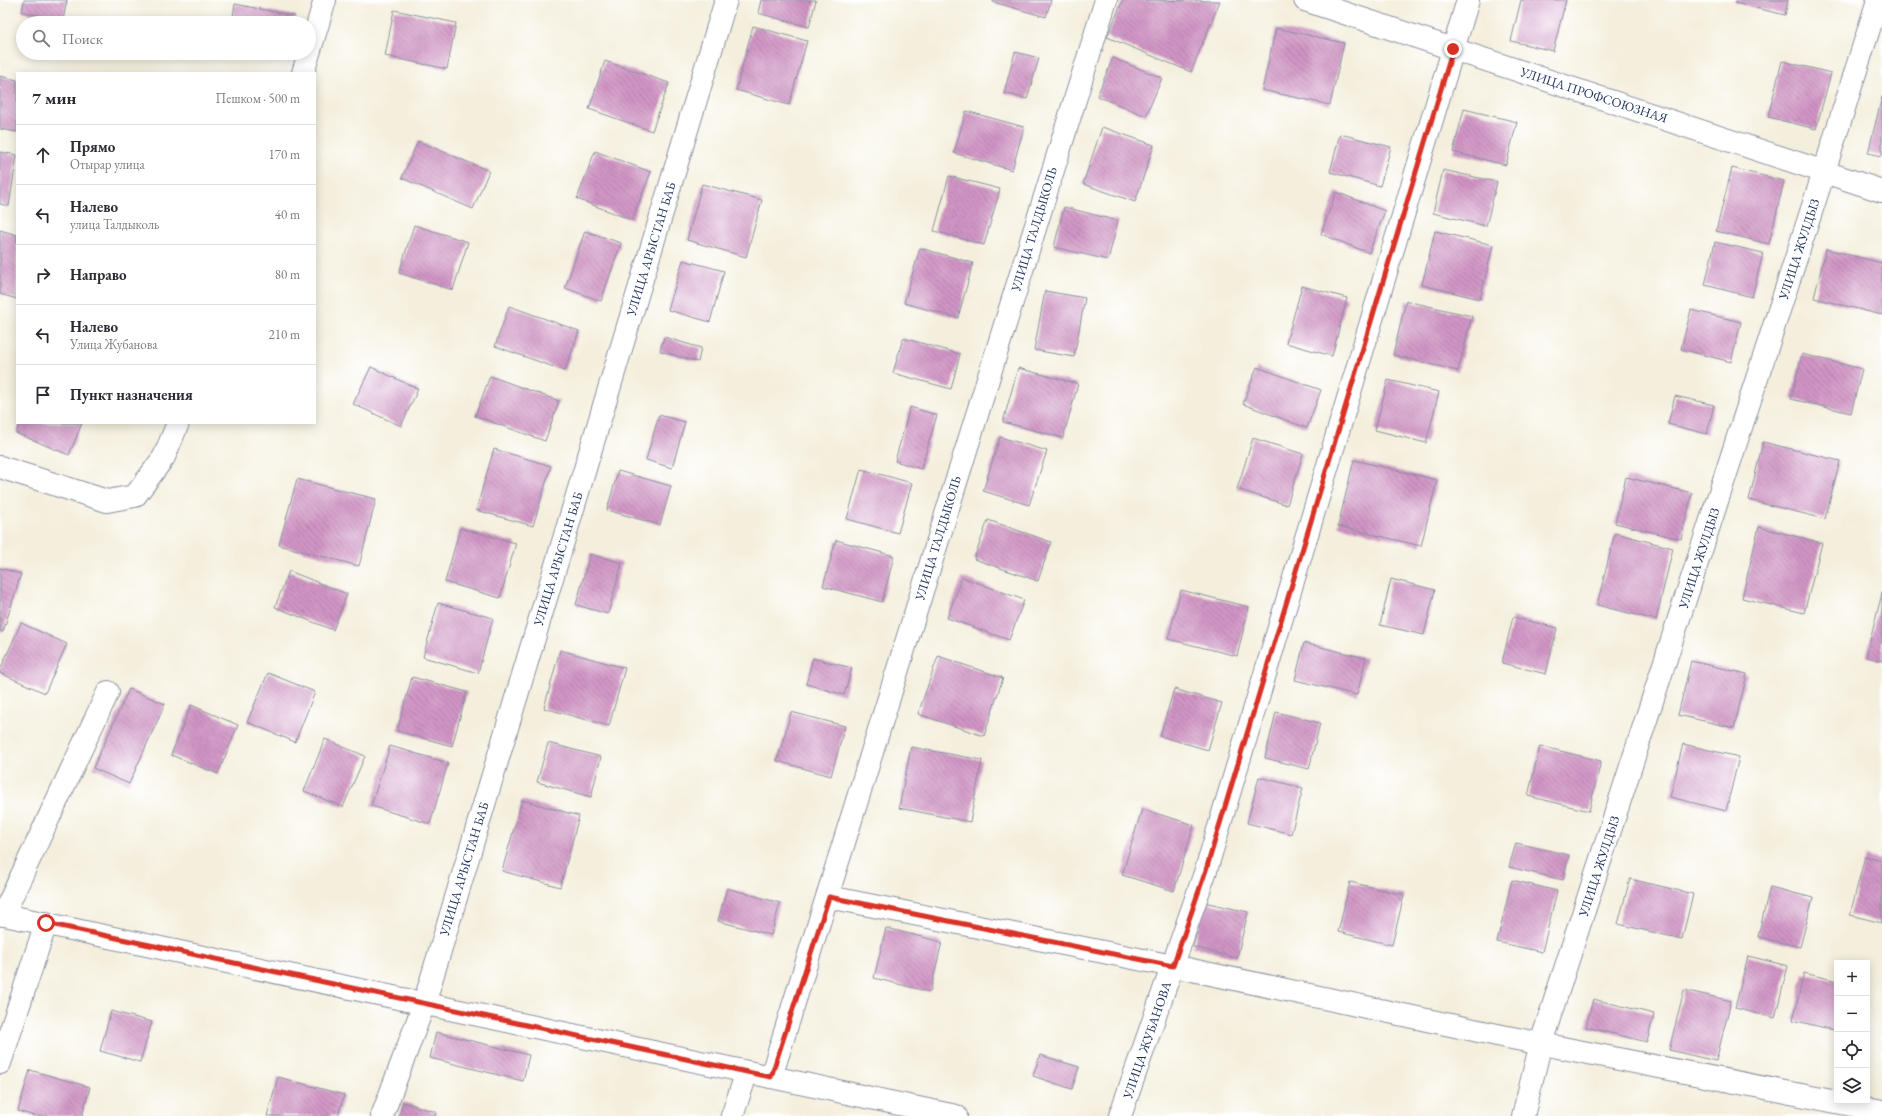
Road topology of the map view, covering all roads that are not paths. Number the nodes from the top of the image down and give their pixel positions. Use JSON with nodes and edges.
{"nodes":[{"id":1,"x":325,"y":0,"type":"edge"},
{"id":2,"x":726,"y":0,"type":"edge"},
{"id":3,"x":1106,"y":0,"type":"edge"},
{"id":4,"x":1305,"y":0,"type":"edge"},
{"id":5,"x":1468,"y":0,"type":"edge"},
{"id":6,"x":1878,"y":0,"type":"edge"},
{"id":7,"x":316,"y":31,"type":"edge"},
{"id":8,"x":1453,"y":49,"type":"junction"},
{"id":9,"x":308,"y":60,"type":"edge"},
{"id":10,"x":304,"y":72,"type":"edge"},
{"id":11,"x":1824,"y":172,"type":"junction"},
{"id":12,"x":1882,"y":191,"type":"edge"},
{"id":13,"x":178,"y":424,"type":"edge"},
{"id":14,"x":0,"y":467,"type":"edge"},
{"id":15,"x":108,"y":692,"type":"dead end"},
{"id":16,"x":829,"y":897,"type":"junction"},
{"id":17,"x":2,"y":914,"type":"edge"},
{"id":18,"x":46,"y":923,"type":"junction"},
{"id":19,"x":1173,"y":966,"type":"junction"},
{"id":20,"x":424,"y":1004,"type":"junction"},
{"id":21,"x":1542,"y":1043,"type":"junction"},
{"id":22,"x":0,"y":1063,"type":"edge"},
{"id":23,"x":747,"y":1072,"type":"junction"},
{"id":24,"x":771,"y":1077,"type":"junction"},
{"id":25,"x":1879,"y":1107,"type":"edge"},
{"id":26,"x":382,"y":1116,"type":"edge"},
{"id":27,"x":732,"y":1116,"type":"edge"},
{"id":28,"x":956,"y":1116,"type":"edge"},
{"id":29,"x":1120,"y":1116,"type":"edge"},
{"id":30,"x":1523,"y":1116,"type":"edge"}],
"edges":[{"from":1,"to":7,"type":"street"},
{"from":2,"to":20,"type":"street","name":"УЛИЦА АРЫСТАН БАБ"},
{"from":3,"to":16,"type":"street","name":"УЛИЦА ТАЛДЫКОЛЬ"},
{"from":4,"to":8,"type":"street","name":"УЛИЦА ПРОФСОЮЗНАЯ"},
{"from":5,"to":8,"type":"street","name":"УЛИЦА ЖУБАНОВА"},
{"from":6,"to":11,"type":"street","name":"УЛИЦА ЖУЛДЫЗ"},
{"from":8,"to":11,"type":"street","name":"УЛИЦА ПРОФСОЮЗНАЯ"},
{"from":8,"to":19,"type":"street","name":"УЛИЦА ЖУБАНОВА"},
{"from":9,"to":10,"type":"street"},
{"from":11,"to":12,"type":"street","name":"УЛИЦА ПРОФСОЮЗНАЯ"},
{"from":11,"to":21,"type":"street","name":"УЛИЦА ЖУЛДЫЗ"},
{"from":13,"to":14,"type":"street"},
{"from":15,"to":17,"type":"street"},
{"from":16,"to":19,"type":"street"},
{"from":16,"to":24,"type":"street","name":"УЛИЦА ТАЛДЫКОЛЬ"},
{"from":17,"to":18,"type":"street"},
{"from":18,"to":20,"type":"street"},
{"from":18,"to":22,"type":"street"},
{"from":19,"to":21,"type":"street"},
{"from":19,"to":29,"type":"street","name":"УЛИЦА ЖУБАНОВА"},
{"from":20,"to":23,"type":"street"},
{"from":20,"to":26,"type":"street","name":"УЛИЦА АРЫСТАН БАБ"},
{"from":21,"to":25,"type":"street"},
{"from":21,"to":30,"type":"street","name":"УЛИЦА ЖУЛДЫЗ"},
{"from":23,"to":24,"type":"street"},
{"from":23,"to":27,"type":"street"},
{"from":24,"to":28,"type":"street"}]}
